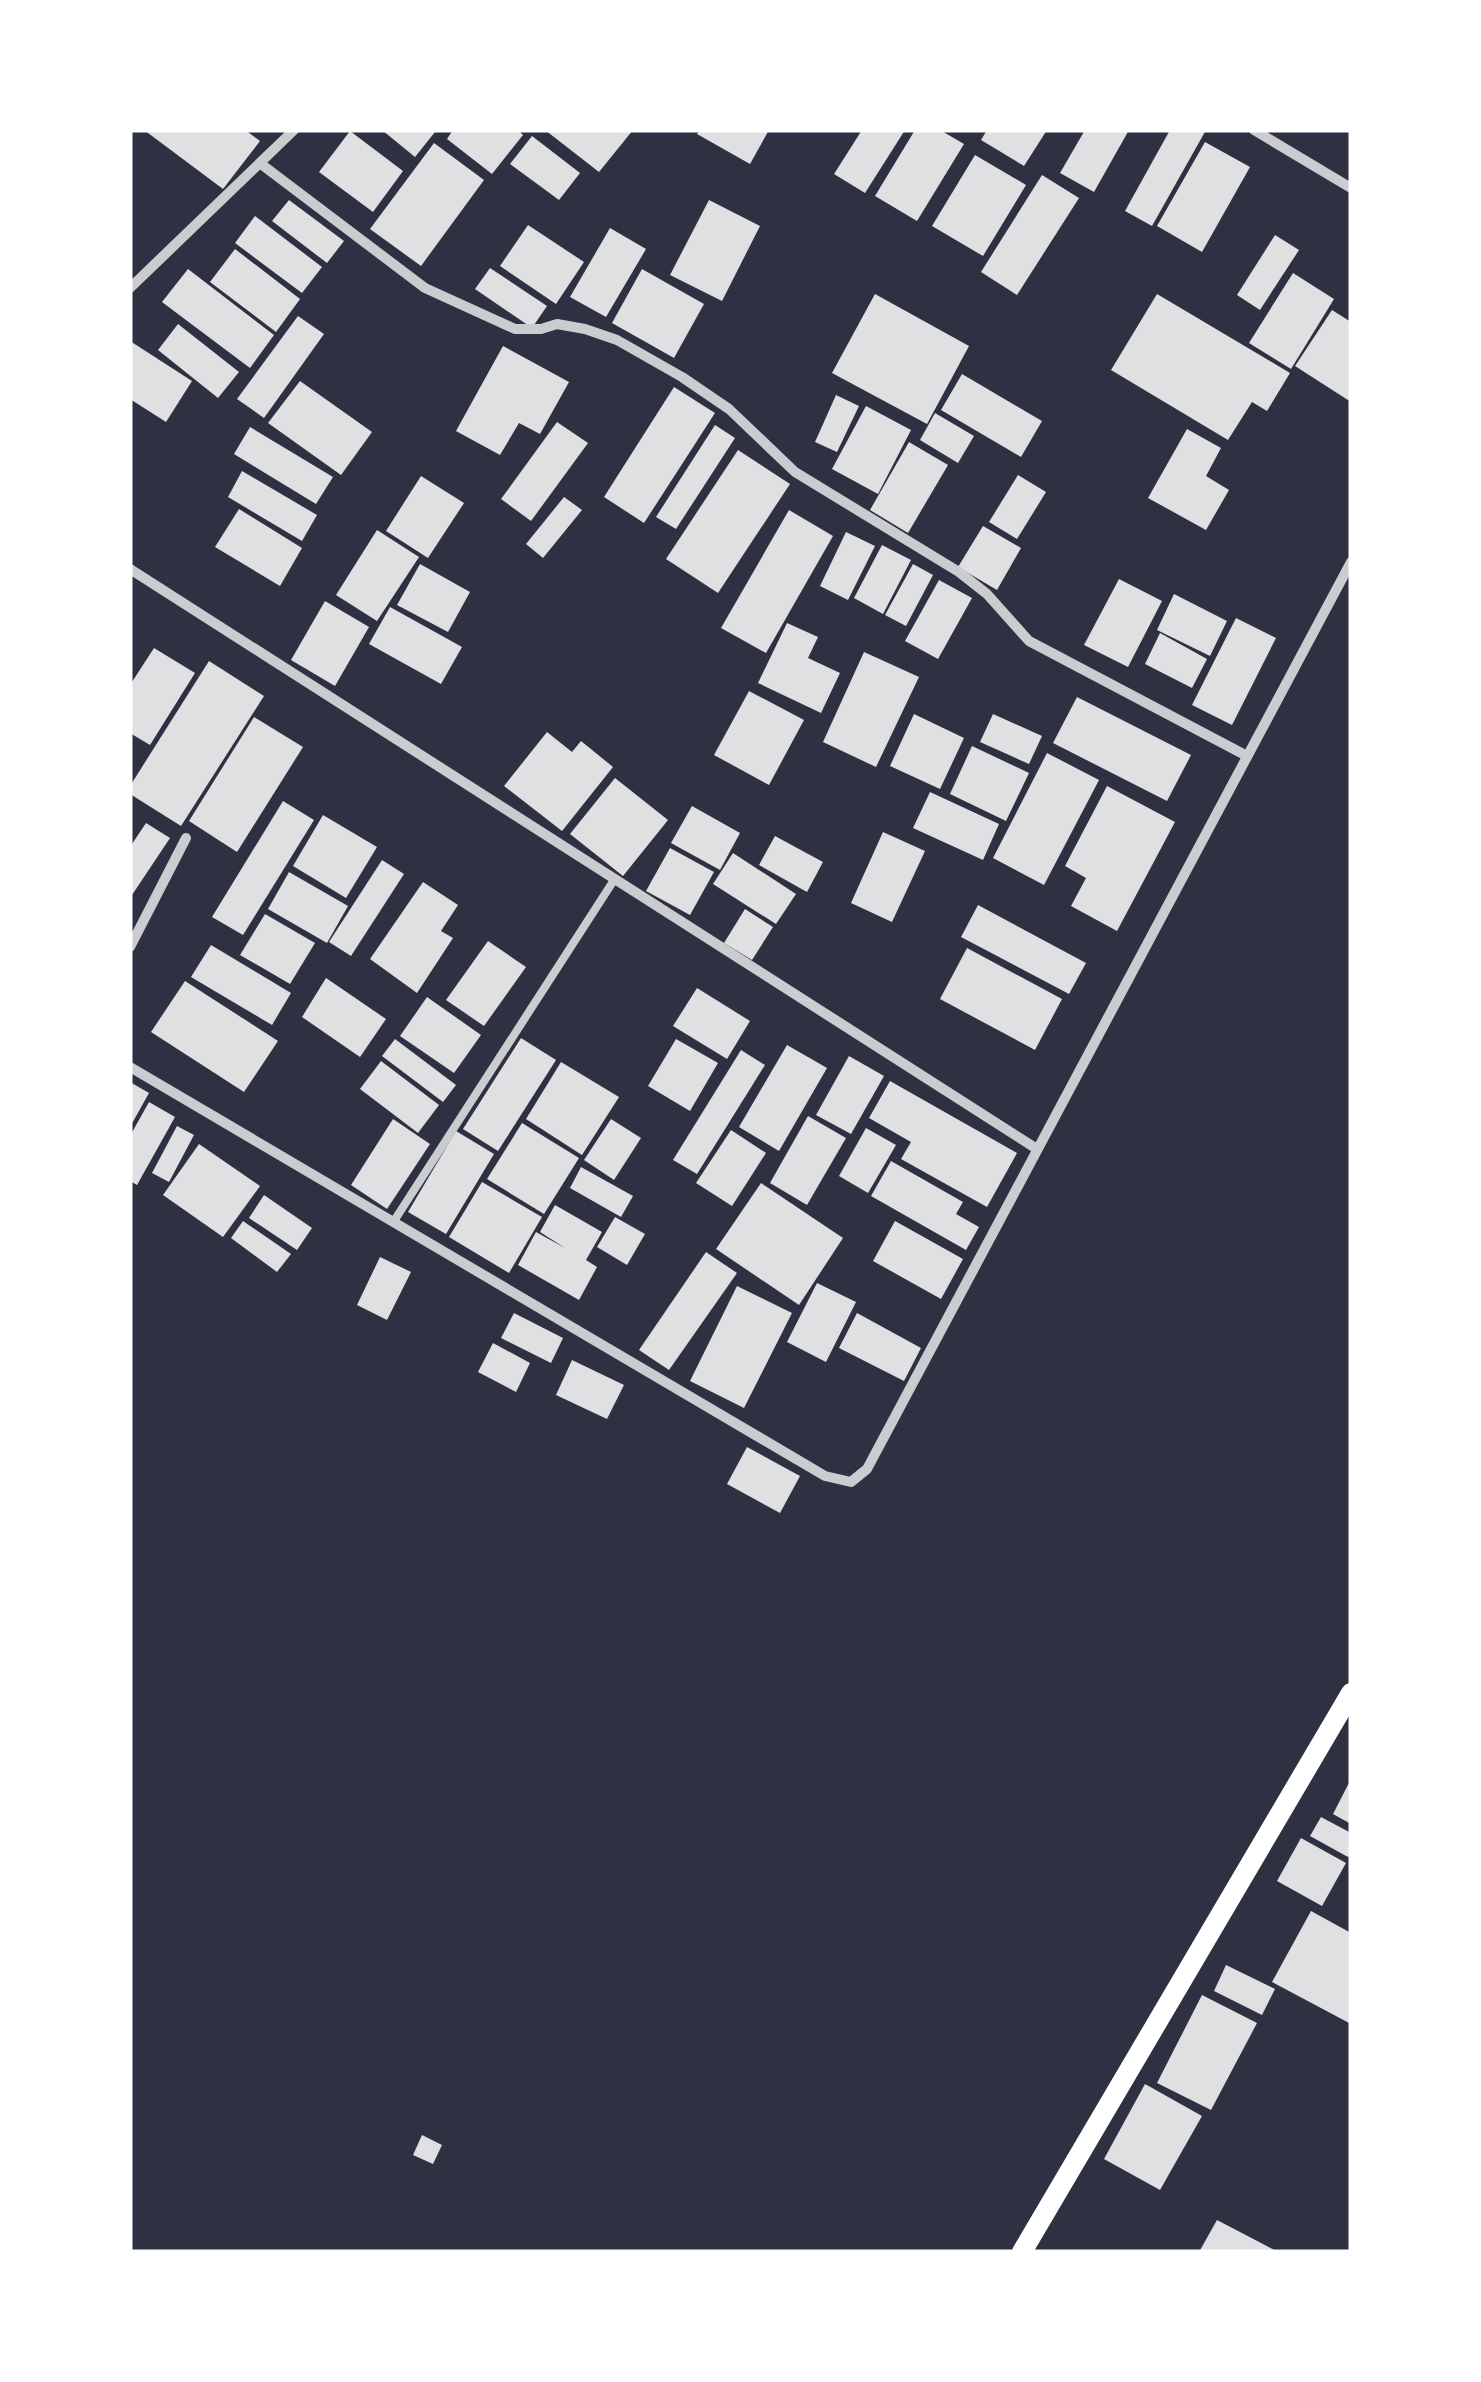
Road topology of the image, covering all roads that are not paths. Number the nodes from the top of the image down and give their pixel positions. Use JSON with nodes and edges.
{"nodes":[{"id":1,"x":294,"y":130,"type":"edge"},
{"id":2,"x":1254,"y":130,"type":"edge"},
{"id":3,"x":261,"y":164,"type":"junction"},
{"id":4,"x":1351,"y":188,"type":"edge"},
{"id":5,"x":130,"y":288,"type":"edge"},
{"id":6,"x":1351,"y":562,"type":"edge"},
{"id":7,"x":130,"y":568,"type":"edge"},
{"id":8,"x":1247,"y":756,"type":"junction"},
{"id":9,"x":186,"y":838,"type":"dead end"},
{"id":10,"x":614,"y":880,"type":"junction"},
{"id":11,"x":130,"y":948,"type":"edge"},
{"id":12,"x":130,"y":1067,"type":"edge"},
{"id":13,"x":1037,"y":1149,"type":"junction"},
{"id":14,"x":394,"y":1221,"type":"junction"},
{"id":15,"x":1351,"y":1692,"type":"edge"},
{"id":16,"x":1022,"y":2252,"type":"edge"}],
"edges":[{"from":1,"to":3,"type":"street"},
{"from":2,"to":4,"type":"street"},
{"from":3,"to":5,"type":"street"},
{"from":3,"to":8,"type":"street"},
{"from":6,"to":8,"type":"street"},
{"from":7,"to":10,"type":"street"},
{"from":8,"to":13,"type":"street"},
{"from":9,"to":11,"type":"street"},
{"from":10,"to":13,"type":"street"},
{"from":10,"to":14,"type":"lane"},
{"from":12,"to":14,"type":"street"},
{"from":13,"to":14,"type":"street"},
{"from":15,"to":16,"type":"main road"}]}
